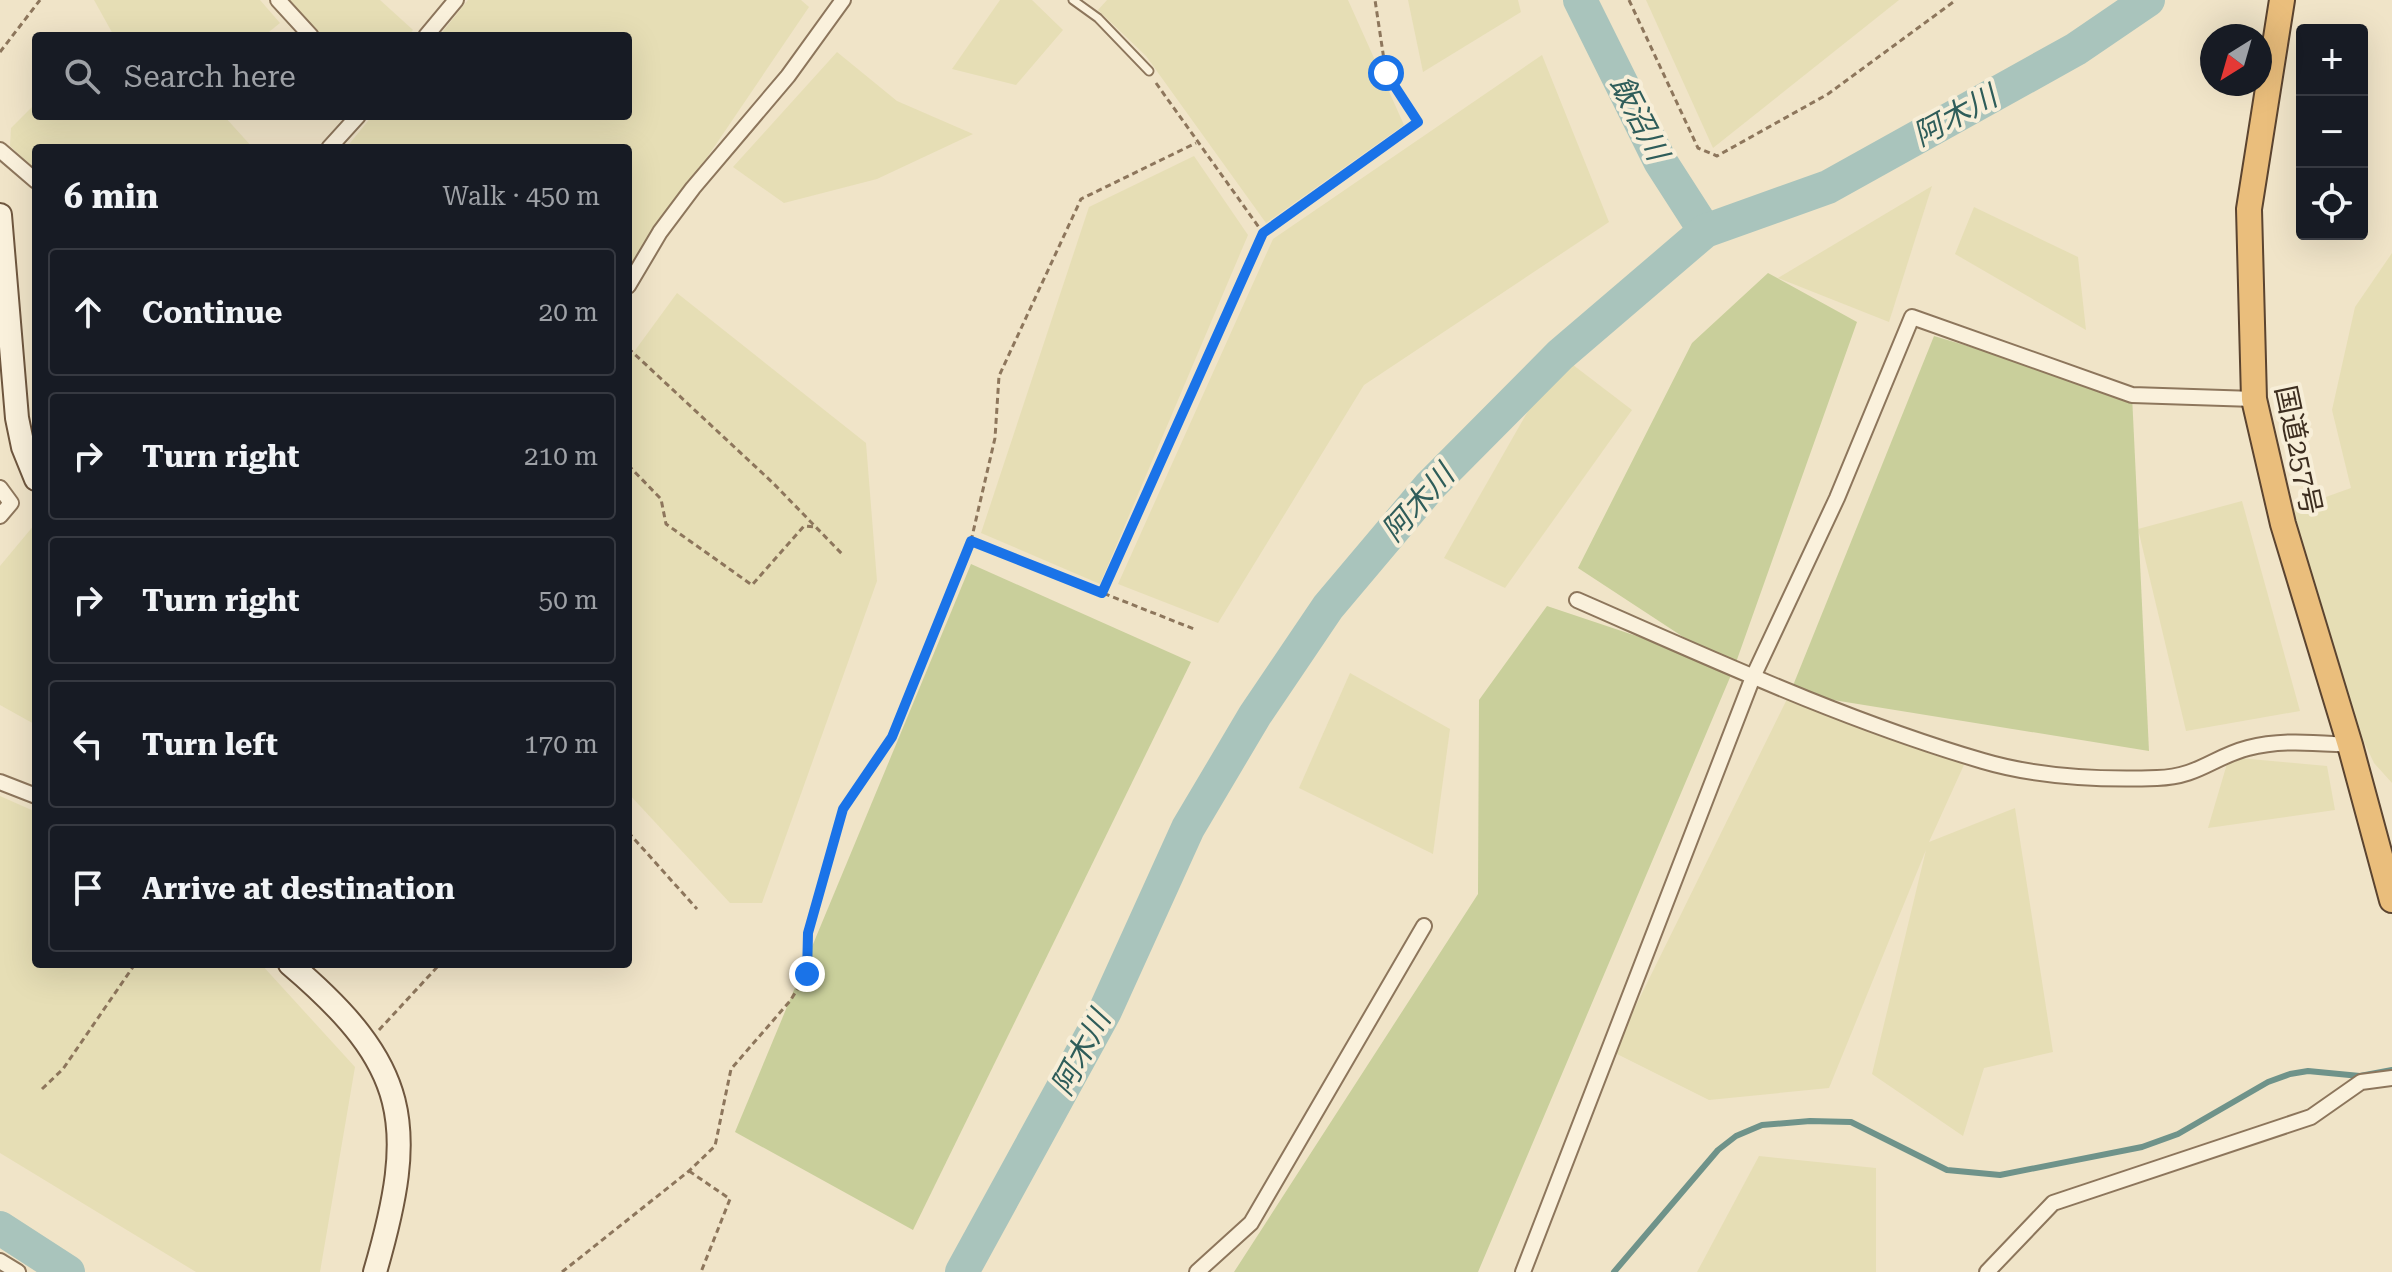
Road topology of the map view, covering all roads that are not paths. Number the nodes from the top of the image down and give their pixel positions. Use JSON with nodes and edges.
{"nodes":[{"id":1,"x":278,"y":0,"type":"edge"},
{"id":2,"x":456,"y":0,"type":"edge"},
{"id":3,"x":843,"y":0,"type":"edge"},
{"id":4,"x":1073,"y":0,"type":"edge"},
{"id":5,"x":2282,"y":0,"type":"edge"},
{"id":6,"x":307,"y":32,"type":"edge"},
{"id":7,"x":429,"y":32,"type":"edge"},
{"id":8,"x":1149,"y":71,"type":"road end"},
{"id":9,"x":354,"y":120,"type":"edge"},
{"id":10,"x":333,"y":144,"type":"edge"},
{"id":11,"x":0,"y":150,"type":"edge"},
{"id":12,"x":32,"y":178,"type":"edge"},
{"id":13,"x":0,"y":215,"type":"edge"},
{"id":14,"x":632,"y":280,"type":"edge"},
{"id":15,"x":2254,"y":399,"type":"junction"},
{"id":16,"x":32,"y":469,"type":"edge"},
{"id":17,"x":0,"y":488,"type":"edge"},
{"id":18,"x":0,"y":516,"type":"edge"},
{"id":19,"x":1577,"y":600,"type":"dead end"},
{"id":20,"x":1753,"y":677,"type":"junction"},
{"id":21,"x":2350,"y":745,"type":"junction"},
{"id":22,"x":0,"y":782,"type":"edge"},
{"id":23,"x":32,"y":794,"type":"edge"},
{"id":24,"x":2387,"y":858,"type":"edge"},
{"id":25,"x":2392,"y":900,"type":"edge"},
{"id":26,"x":1424,"y":926,"type":"dead end"},
{"id":27,"x":295,"y":968,"type":"edge"},
{"id":28,"x":2392,"y":1078,"type":"edge"},
{"id":29,"x":0,"y":1261,"type":"edge"},
{"id":30,"x":18,"y":1272,"type":"edge"},
{"id":31,"x":375,"y":1272,"type":"edge"},
{"id":32,"x":1197,"y":1272,"type":"edge"},
{"id":33,"x":1523,"y":1272,"type":"edge"},
{"id":34,"x":1987,"y":1272,"type":"edge"}],
"edges":[{"from":1,"to":6,"type":"street"},
{"from":2,"to":7,"type":"street"},
{"from":3,"to":14,"type":"street"},
{"from":4,"to":8,"type":"lane"},
{"from":5,"to":15,"type":"highway","name":"国道257号"},
{"from":9,"to":10,"type":"street"},
{"from":11,"to":12,"type":"street"},
{"from":13,"to":16,"type":"main road"},
{"from":15,"to":20,"type":"street"},
{"from":15,"to":21,"type":"highway","name":"国道257号"},
{"from":17,"to":18,"type":"street"},
{"from":19,"to":20,"type":"street"},
{"from":20,"to":21,"type":"street"},
{"from":20,"to":33,"type":"street"},
{"from":21,"to":24,"type":"highway","name":"国道257号"},
{"from":22,"to":23,"type":"street"},
{"from":24,"to":25,"type":"highway","name":"国道257号"},
{"from":26,"to":32,"type":"street"},
{"from":27,"to":31,"type":"main road"},
{"from":28,"to":34,"type":"street"},
{"from":29,"to":30,"type":"street"}]}
